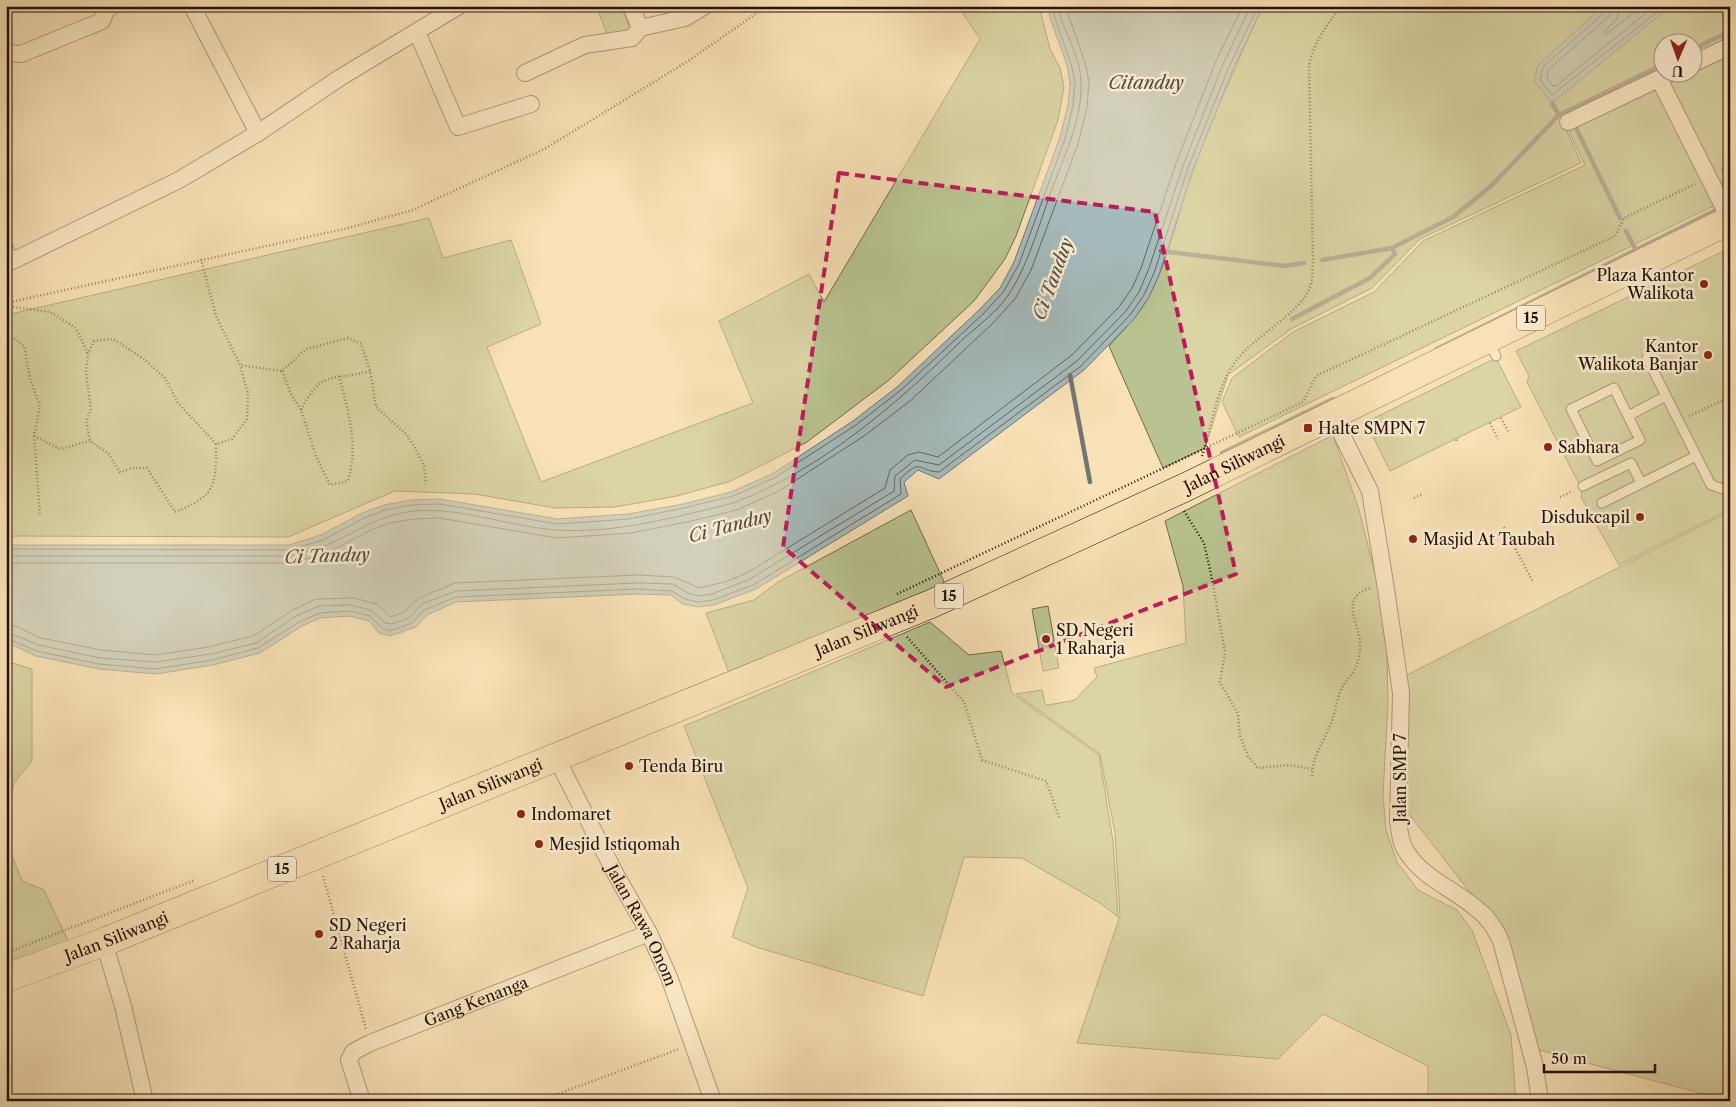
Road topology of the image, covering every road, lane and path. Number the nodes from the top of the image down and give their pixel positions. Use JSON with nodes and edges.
{"nodes":[{"id":1,"x":113,"y":6,"type":"edge"},
{"id":2,"x":192,"y":6,"type":"edge"},
{"id":3,"x":459,"y":6,"type":"edge"},
{"id":4,"x":631,"y":6,"type":"edge"},
{"id":5,"x":705,"y":6,"type":"edge"},
{"id":6,"x":767,"y":6,"type":"edge"},
{"id":7,"x":1342,"y":6,"type":"edge"},
{"id":8,"x":640,"y":28,"type":"junction"},
{"id":9,"x":417,"y":32,"type":"junction"},
{"id":10,"x":1730,"y":46,"type":"edge"},
{"id":11,"x":6,"y":53,"type":"edge"},
{"id":12,"x":1704,"y":58,"type":"edge"},
{"id":13,"x":525,"y":72,"type":"dead end"},
{"id":14,"x":1654,"y":82,"type":"edge"},
{"id":15,"x":1668,"y":82,"type":"edge"},
{"id":16,"x":531,"y":104,"type":"dead end"},
{"id":17,"x":1568,"y":122,"type":"dead end"},
{"id":18,"x":258,"y":132,"type":"junction"},
{"id":19,"x":1730,"y":167,"type":"edge"},
{"id":20,"x":1707,"y":178,"type":"junction"},
{"id":21,"x":1730,"y":220,"type":"edge"},
{"id":22,"x":6,"y":243,"type":"edge"},
{"id":23,"x":201,"y":259,"type":"junction"},
{"id":24,"x":10,"y":262,"type":"edge"},
{"id":25,"x":6,"y":305,"type":"edge"},
{"id":26,"x":6,"y":332,"type":"edge"},
{"id":27,"x":88,"y":354,"type":"junction"},
{"id":28,"x":1647,"y":358,"type":"dead end"},
{"id":29,"x":240,"y":365,"type":"junction"},
{"id":30,"x":282,"y":371,"type":"junction"},
{"id":31,"x":370,"y":371,"type":"junction"},
{"id":32,"x":339,"y":376,"type":"junction"},
{"id":33,"x":1666,"y":396,"type":"junction"},
{"id":34,"x":1730,"y":397,"type":"edge"},
{"id":35,"x":302,"y":410,"type":"junction"},
{"id":36,"x":1349,"y":412,"type":"junction"},
{"id":37,"x":1628,"y":416,"type":"junction"},
{"id":38,"x":1501,"y":418,"type":"dead end"},
{"id":39,"x":1678,"y":421,"type":"junction"},
{"id":40,"x":1490,"y":423,"type":"dead end"},
{"id":41,"x":1509,"y":433,"type":"dead end"},
{"id":42,"x":34,"y":436,"type":"junction"},
{"id":43,"x":1498,"y":439,"type":"dead end"},
{"id":44,"x":90,"y":440,"type":"junction"},
{"id":45,"x":216,"y":444,"type":"junction"},
{"id":46,"x":1205,"y":448,"type":"junction"},
{"id":47,"x":1623,"y":448,"type":"junction"},
{"id":48,"x":1696,"y":456,"type":"junction"},
{"id":49,"x":1631,"y":463,"type":"junction"},
{"id":50,"x":1641,"y":483,"type":"junction"},
{"id":51,"x":426,"y":484,"type":"dead end"},
{"id":52,"x":1730,"y":485,"type":"edge"},
{"id":53,"x":1583,"y":486,"type":"dead end"},
{"id":54,"x":1184,"y":488,"type":"junction"},
{"id":55,"x":1422,"y":494,"type":"dead end"},
{"id":56,"x":1414,"y":498,"type":"dead end"},
{"id":57,"x":1602,"y":503,"type":"dead end"},
{"id":58,"x":40,"y":516,"type":"dead end"},
{"id":59,"x":1504,"y":527,"type":"dead end"},
{"id":60,"x":1533,"y":582,"type":"dead end"},
{"id":61,"x":1386,"y":589,"type":"junction"},
{"id":62,"x":894,"y":607,"type":"junction"},
{"id":63,"x":556,"y":757,"type":"junction"},
{"id":64,"x":1312,"y":769,"type":"junction"},
{"id":65,"x":1312,"y":776,"type":"dead end"},
{"id":66,"x":1059,"y":817,"type":"dead end"},
{"id":67,"x":317,"y":855,"type":"junction"},
{"id":68,"x":197,"y":880,"type":"dead end"},
{"id":69,"x":649,"y":933,"type":"junction"},
{"id":70,"x":104,"y":942,"type":"junction"},
{"id":71,"x":6,"y":953,"type":"edge"},
{"id":72,"x":6,"y":978,"type":"edge"},
{"id":73,"x":370,"y":1043,"type":"junction"},
{"id":74,"x":692,"y":1044,"type":"junction"},
{"id":75,"x":145,"y":1101,"type":"edge"},
{"id":76,"x":362,"y":1101,"type":"edge"},
{"id":77,"x":539,"y":1101,"type":"edge"},
{"id":78,"x":713,"y":1101,"type":"edge"},
{"id":79,"x":1540,"y":1101,"type":"edge"}],
"edges":[{"from":1,"to":11,"type":"street"},
{"from":2,"to":18,"type":"street"},
{"from":3,"to":9,"type":"street"},
{"from":4,"to":8,"type":"street"},
{"from":5,"to":8,"type":"street"},
{"from":6,"to":23,"type":"path"},
{"from":7,"to":46,"type":"path"},
{"from":8,"to":13,"type":"street"},
{"from":9,"to":16,"type":"street"},
{"from":9,"to":18,"type":"street"},
{"from":10,"to":12,"type":"street"},
{"from":14,"to":17,"type":"street"},
{"from":15,"to":20,"type":"street"},
{"from":18,"to":24,"type":"street"},
{"from":19,"to":20,"type":"path"},
{"from":20,"to":21,"type":"street"},
{"from":20,"to":46,"type":"path"},
{"from":21,"to":36,"type":"highway","name":"Jalan Siliwangi","number":"15"},
{"from":22,"to":24,"type":"lane"},
{"from":23,"to":25,"type":"path"},
{"from":23,"to":29,"type":"path"},
{"from":25,"to":27,"type":"path"},
{"from":26,"to":42,"type":"path"},
{"from":27,"to":44,"type":"path"},
{"from":27,"to":45,"type":"path"},
{"from":28,"to":33,"type":"lane"},
{"from":29,"to":30,"type":"path"},
{"from":29,"to":45,"type":"path"},
{"from":30,"to":31,"type":"path"},
{"from":30,"to":35,"type":"path"},
{"from":31,"to":32,"type":"path"},
{"from":31,"to":51,"type":"path"},
{"from":32,"to":35,"type":"path"},
{"from":32,"to":35,"type":"path"},
{"from":33,"to":37,"type":"lane"},
{"from":33,"to":39,"type":"lane"},
{"from":34,"to":39,"type":"path"},
{"from":36,"to":54,"type":"highway","name":"Jalan Siliwangi","number":"15"},
{"from":36,"to":61,"type":"street","name":"Jalan SMP 7"},
{"from":37,"to":47,"type":"lane"},
{"from":37,"to":47,"type":"lane"},
{"from":38,"to":41,"type":"path"},
{"from":39,"to":48,"type":"lane"},
{"from":40,"to":43,"type":"path"},
{"from":42,"to":44,"type":"path"},
{"from":42,"to":58,"type":"path"},
{"from":44,"to":45,"type":"path"},
{"from":46,"to":54,"type":"path"},
{"from":46,"to":62,"type":"path"},
{"from":47,"to":49,"type":"lane"},
{"from":48,"to":50,"type":"lane"},
{"from":48,"to":52,"type":"lane"},
{"from":49,"to":50,"type":"lane"},
{"from":49,"to":53,"type":"lane"},
{"from":50,"to":57,"type":"lane"},
{"from":54,"to":62,"type":"highway","name":"Jalan Siliwangi","number":"15"},
{"from":54,"to":64,"type":"path"},
{"from":55,"to":56,"type":"path"},
{"from":59,"to":60,"type":"path"},
{"from":61,"to":64,"type":"path"},
{"from":61,"to":79,"type":"street","name":"Jalan SMP 7"},
{"from":62,"to":63,"type":"highway","name":"Jalan Siliwangi","number":"15"},
{"from":62,"to":66,"type":"path"},
{"from":63,"to":67,"type":"highway","name":"Jalan Siliwangi","number":"15"},
{"from":63,"to":69,"type":"street","name":"Jalan Rawa Onom"},
{"from":64,"to":65,"type":"path"},
{"from":67,"to":70,"type":"highway","name":"Jalan Siliwangi","number":"15"},
{"from":67,"to":73,"type":"path"},
{"from":68,"to":71,"type":"path"},
{"from":69,"to":73,"type":"street","name":"Gang Kenanga"},
{"from":69,"to":74,"type":"street","name":"Jalan Rawa Onom"},
{"from":70,"to":72,"type":"highway","name":"Jalan Siliwangi","number":"15"},
{"from":70,"to":75,"type":"street"},
{"from":73,"to":76,"type":"street","name":"Gang Kenanga"},
{"from":74,"to":77,"type":"path"},
{"from":74,"to":78,"type":"street","name":"Jalan Rawa Onom"}]}
